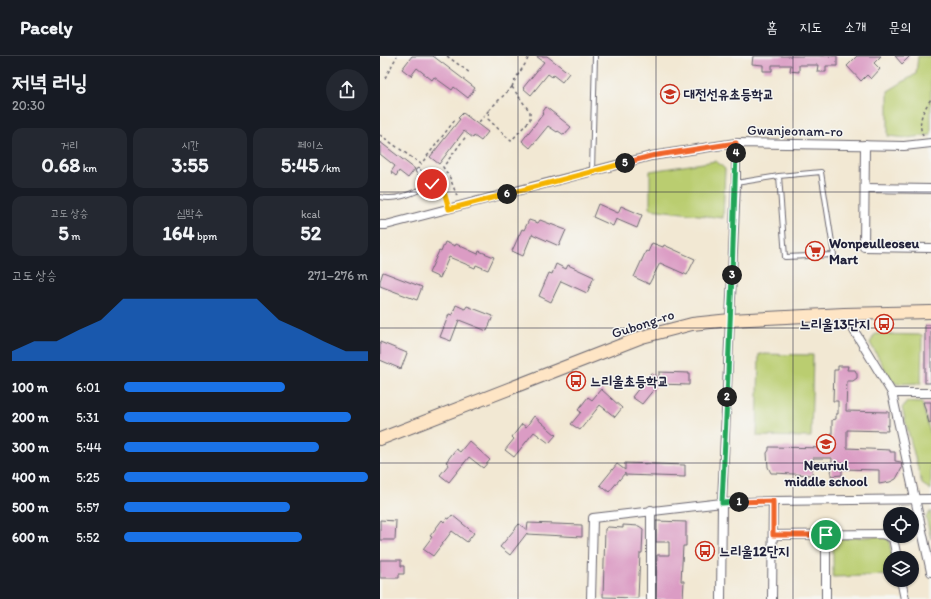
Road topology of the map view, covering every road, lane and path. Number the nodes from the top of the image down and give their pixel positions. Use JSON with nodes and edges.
{"nodes":[{"id":1,"x":397,"y":56,"type":"edge"},
{"id":2,"x":447,"y":56,"type":"edge"},
{"id":3,"x":529,"y":56,"type":"edge"},
{"id":4,"x":595,"y":56,"type":"edge"},
{"id":5,"x":470,"y":73,"type":"dead end"},
{"id":6,"x":385,"y":78,"type":"dead end"},
{"id":7,"x":512,"y":87,"type":"junction"},
{"id":8,"x":931,"y":99,"type":"edge"},
{"id":9,"x":489,"y":110,"type":"junction"},
{"id":10,"x":455,"y":120,"type":"dead end"},
{"id":11,"x":479,"y":122,"type":"dead end"},
{"id":12,"x":380,"y":135,"type":"edge"},
{"id":13,"x":467,"y":135,"type":"dead end"},
{"id":14,"x":928,"y":141,"type":"edge"},
{"id":15,"x":736,"y":143,"type":"junction"},
{"id":16,"x":865,"y":146,"type":"junction"},
{"id":17,"x":418,"y":171,"type":"dead end"},
{"id":18,"x":592,"y":172,"type":"junction"},
{"id":19,"x":779,"y":176,"type":"junction"},
{"id":20,"x":736,"y":183,"type":"junction"},
{"id":21,"x":432,"y":184,"type":"junction"},
{"id":22,"x":865,"y":188,"type":"junction"},
{"id":23,"x":931,"y":189,"type":"edge"},
{"id":24,"x":457,"y":196,"type":"dead end"},
{"id":25,"x":380,"y":197,"type":"edge"},
{"id":26,"x":449,"y":209,"type":"junction"},
{"id":27,"x":380,"y":224,"type":"edge"},
{"id":28,"x":931,"y":248,"type":"edge"},
{"id":29,"x":931,"y":312,"type":"edge"},
{"id":30,"x":844,"y":314,"type":"junction"},
{"id":31,"x":730,"y":320,"type":"junction"},
{"id":32,"x":892,"y":393,"type":"junction"},
{"id":33,"x":931,"y":393,"type":"edge"},
{"id":34,"x":380,"y":439,"type":"edge"},
{"id":35,"x":915,"y":498,"type":"junction"},
{"id":36,"x":931,"y":499,"type":"edge"},
{"id":37,"x":773,"y":501,"type":"junction"},
{"id":38,"x":722,"y":503,"type":"junction"},
{"id":39,"x":651,"y":510,"type":"junction"},
{"id":40,"x":773,"y":535,"type":"junction"},
{"id":41,"x":826,"y":535,"type":"junction"},
{"id":42,"x":895,"y":551,"type":"edge"},
{"id":43,"x":931,"y":572,"type":"edge"},
{"id":44,"x":902,"y":587,"type":"edge"},
{"id":45,"x":592,"y":599,"type":"edge"},
{"id":46,"x":651,"y":599,"type":"edge"},
{"id":47,"x":720,"y":599,"type":"edge"},
{"id":48,"x":772,"y":599,"type":"edge"},
{"id":49,"x":826,"y":599,"type":"edge"},
{"id":50,"x":905,"y":599,"type":"edge"}],
"edges":[{"from":1,"to":6,"type":"path"},
{"from":2,"to":5,"type":"path"},
{"from":3,"to":7,"type":"path"},
{"from":4,"to":18,"type":"lane"},
{"from":7,"to":9,"type":"path"},
{"from":7,"to":9,"type":"path"},
{"from":8,"to":14,"type":"path"},
{"from":9,"to":11,"type":"path"},
{"from":10,"to":12,"type":"path"},
{"from":13,"to":24,"type":"path"},
{"from":14,"to":16,"type":"street","name":"Gwanjeonam-ro"},
{"from":15,"to":16,"type":"street","name":"Gwanjeonam-ro"},
{"from":15,"to":18,"type":"street","name":"Gwanjeonam-ro"},
{"from":15,"to":20,"type":"street"},
{"from":16,"to":22,"type":"street"},
{"from":17,"to":21,"type":"lane"},
{"from":18,"to":26,"type":"street","name":"Gwanjeonam-ro"},
{"from":19,"to":19,"type":"lane"},
{"from":19,"to":20,"type":"lane"},
{"from":20,"to":31,"type":"street"},
{"from":21,"to":25,"type":"lane"},
{"from":21,"to":26,"type":"lane"},
{"from":22,"to":23,"type":"street"},
{"from":22,"to":28,"type":"street"},
{"from":26,"to":27,"type":"street","name":"Gwanjeonam-ro"},
{"from":29,"to":30,"type":"main road","name":"Gubong-ro"},
{"from":30,"to":31,"type":"main road","name":"Gubong-ro"},
{"from":30,"to":32,"type":"street"},
{"from":31,"to":34,"type":"main road","name":"Gubong-ro"},
{"from":31,"to":38,"type":"street"},
{"from":32,"to":33,"type":"street"},
{"from":32,"to":35,"type":"street"},
{"from":35,"to":36,"type":"street"},
{"from":35,"to":37,"type":"street"},
{"from":35,"to":43,"type":"street"},
{"from":37,"to":38,"type":"street"},
{"from":37,"to":40,"type":"street"},
{"from":38,"to":39,"type":"street"},
{"from":38,"to":47,"type":"street"},
{"from":39,"to":45,"type":"street"},
{"from":39,"to":46,"type":"street"},
{"from":40,"to":41,"type":"street"},
{"from":40,"to":48,"type":"street"},
{"from":41,"to":42,"type":"street"},
{"from":41,"to":49,"type":"street"},
{"from":44,"to":50,"type":"street"}]}
